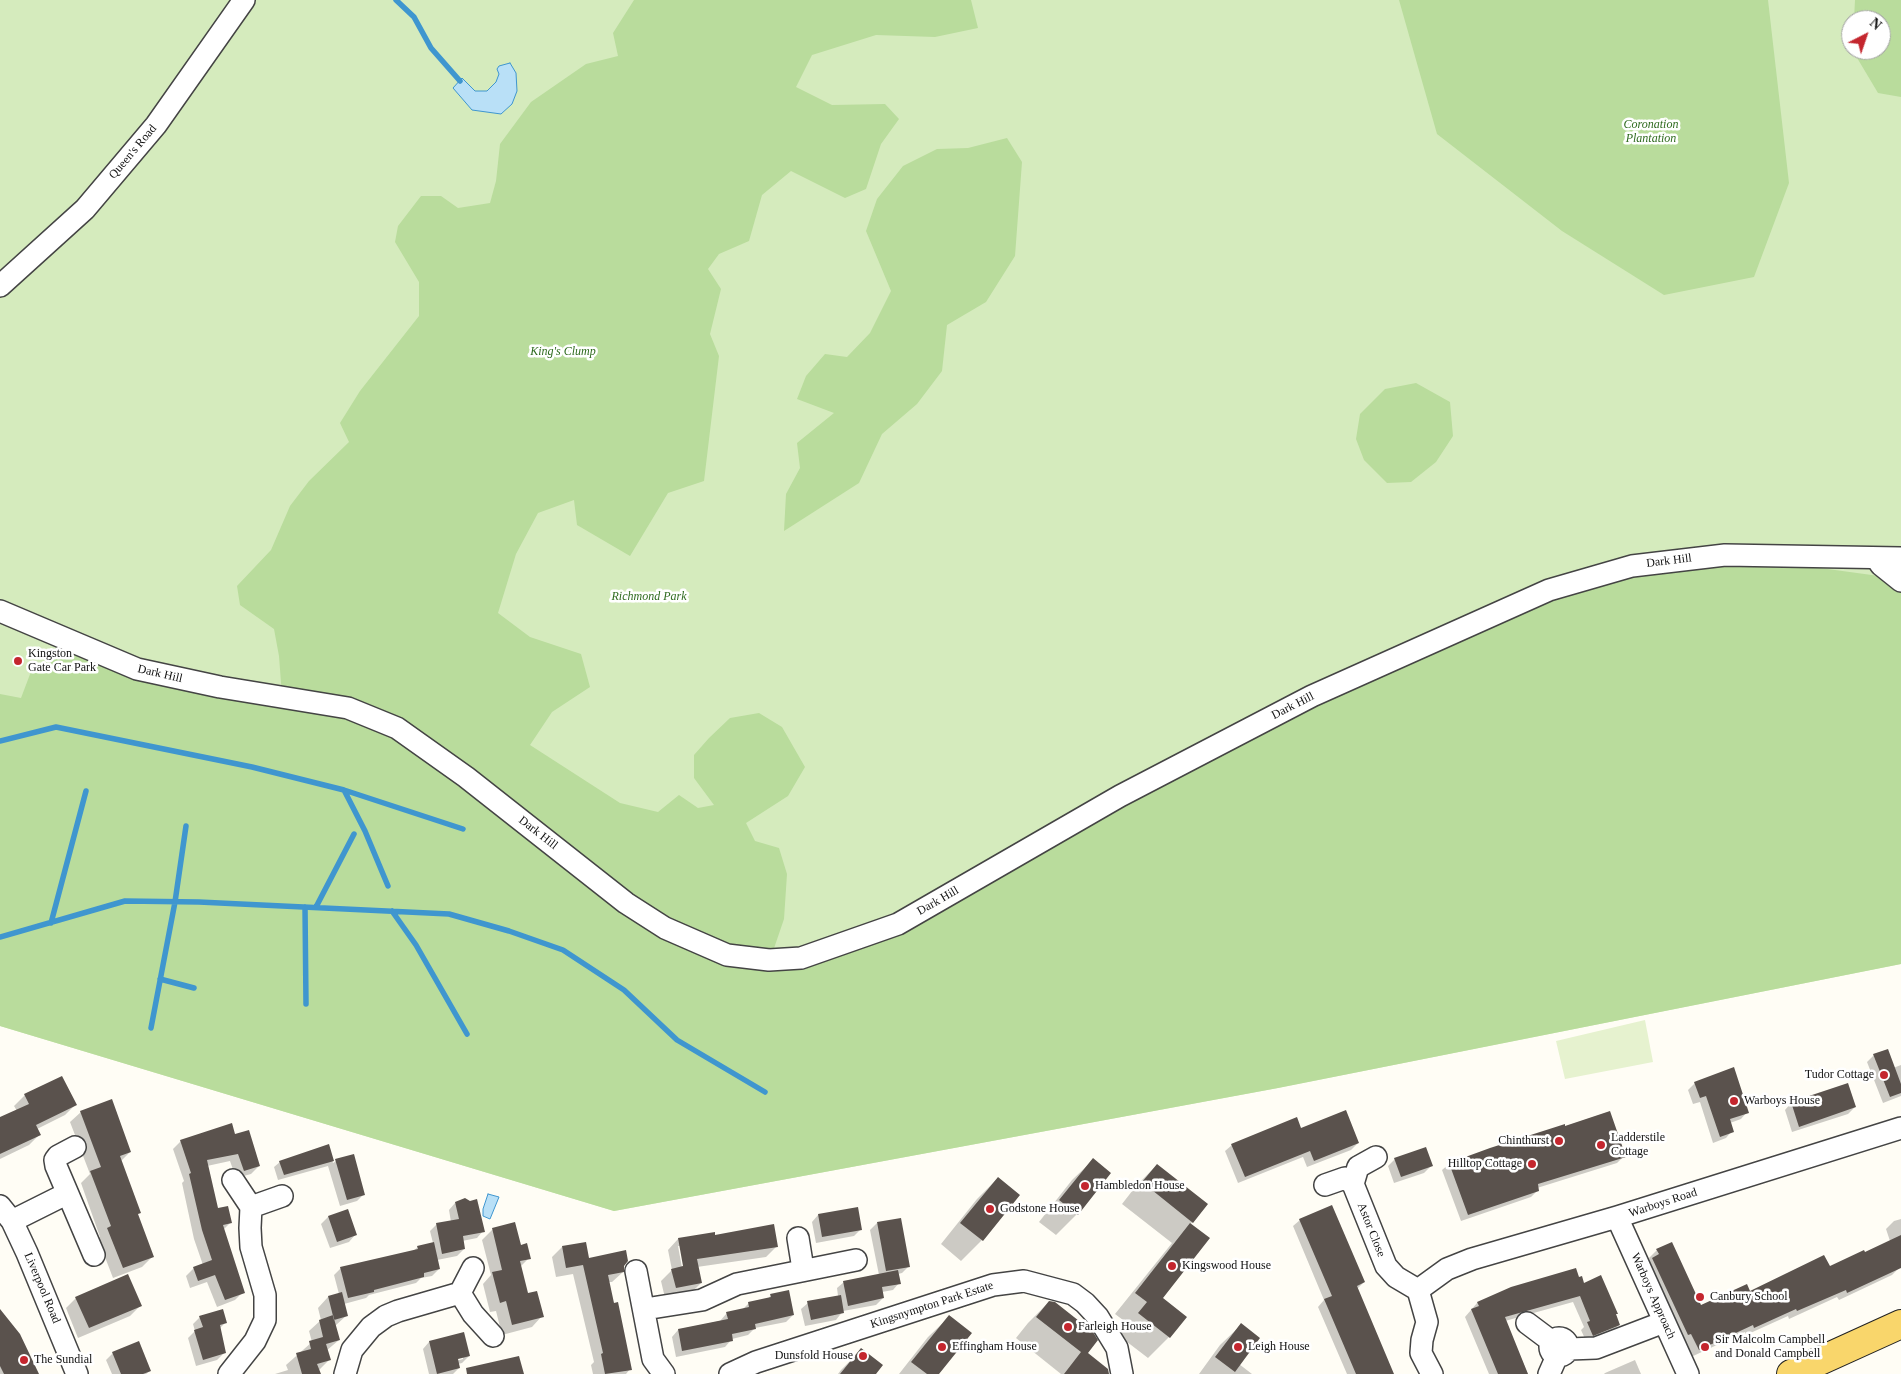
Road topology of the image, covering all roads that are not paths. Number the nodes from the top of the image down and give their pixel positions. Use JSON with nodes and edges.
{"nodes":[{"id":1,"x":244,"y":0,"type":"edge"},
{"id":2,"x":0,"y":286,"type":"edge"},
{"id":3,"x":1876,"y":558,"type":"junction"},
{"id":4,"x":1901,"y":558,"type":"edge"},
{"id":5,"x":1901,"y":581,"type":"edge"},
{"id":6,"x":0,"y":611,"type":"edge"},
{"id":7,"x":1901,"y":1128,"type":"edge"},
{"id":8,"x":75,"y":1147,"type":"dead end"},
{"id":9,"x":1376,"y":1157,"type":"dead end"},
{"id":10,"x":234,"y":1180,"type":"dead end"},
{"id":11,"x":1352,"y":1184,"type":"junction"},
{"id":12,"x":1325,"y":1186,"type":"dead end"},
{"id":13,"x":66,"y":1194,"type":"junction"},
{"id":14,"x":282,"y":1196,"type":"dead end"},
{"id":15,"x":252,"y":1206,"type":"junction"},
{"id":16,"x":6,"y":1213,"type":"edge"},
{"id":17,"x":1617,"y":1217,"type":"junction"},
{"id":18,"x":798,"y":1238,"type":"dead end"},
{"id":19,"x":94,"y":1255,"type":"dead end"},
{"id":20,"x":856,"y":1260,"type":"dead end"},
{"id":21,"x":473,"y":1268,"type":"dead end"},
{"id":22,"x":803,"y":1269,"type":"junction"},
{"id":23,"x":636,"y":1271,"type":"dead end"},
{"id":24,"x":1424,"y":1286,"type":"junction"},
{"id":25,"x":460,"y":1293,"type":"junction"},
{"id":26,"x":645,"y":1309,"type":"junction"},
{"id":27,"x":1664,"y":1322,"type":"junction"},
{"id":28,"x":1527,"y":1323,"type":"dead end"},
{"id":29,"x":1901,"y":1324,"type":"edge"},
{"id":30,"x":493,"y":1336,"type":"dead end"},
{"id":31,"x":1557,"y":1355,"type":"edge"},
{"id":32,"x":77,"y":1374,"type":"edge"},
{"id":33,"x":229,"y":1374,"type":"edge"},
{"id":34,"x":345,"y":1374,"type":"edge"},
{"id":35,"x":664,"y":1374,"type":"edge"},
{"id":36,"x":730,"y":1374,"type":"edge"},
{"id":37,"x":1122,"y":1374,"type":"edge"},
{"id":38,"x":1432,"y":1374,"type":"edge"},
{"id":39,"x":1688,"y":1374,"type":"edge"},
{"id":40,"x":1791,"y":1374,"type":"edge"}],
"edges":[{"from":1,"to":2,"type":"street","name":"Queen's Road"},
{"from":3,"to":4,"type":"street","name":"Dark Hill"},
{"from":3,"to":5,"type":"street"},
{"from":3,"to":6,"type":"street","name":"Dark Hill"},
{"from":7,"to":17,"type":"street","name":"Warboys Road"},
{"from":8,"to":13,"type":"street"},
{"from":9,"to":11,"type":"street"},
{"from":10,"to":15,"type":"street"},
{"from":11,"to":12,"type":"street"},
{"from":11,"to":24,"type":"street","name":"Astor Close"},
{"from":13,"to":16,"type":"street"},
{"from":13,"to":19,"type":"street"},
{"from":14,"to":15,"type":"street"},
{"from":15,"to":33,"type":"street"},
{"from":16,"to":32,"type":"street","name":"Liverpool Road"},
{"from":17,"to":24,"type":"street","name":"Warboys Road"},
{"from":17,"to":27,"type":"street","name":"Warboys Approach"},
{"from":18,"to":22,"type":"street"},
{"from":20,"to":22,"type":"street"},
{"from":21,"to":25,"type":"street"},
{"from":22,"to":26,"type":"street"},
{"from":23,"to":26,"type":"street"},
{"from":24,"to":38,"type":"street"},
{"from":25,"to":30,"type":"street"},
{"from":25,"to":34,"type":"street"},
{"from":26,"to":35,"type":"street"},
{"from":27,"to":31,"type":"street"},
{"from":27,"to":39,"type":"street","name":"Warboys Approach"},
{"from":28,"to":31,"type":"street"},
{"from":29,"to":40,"type":"main road"},
{"from":36,"to":37,"type":"street","name":"Kingsnympton Park Estate"}]}
